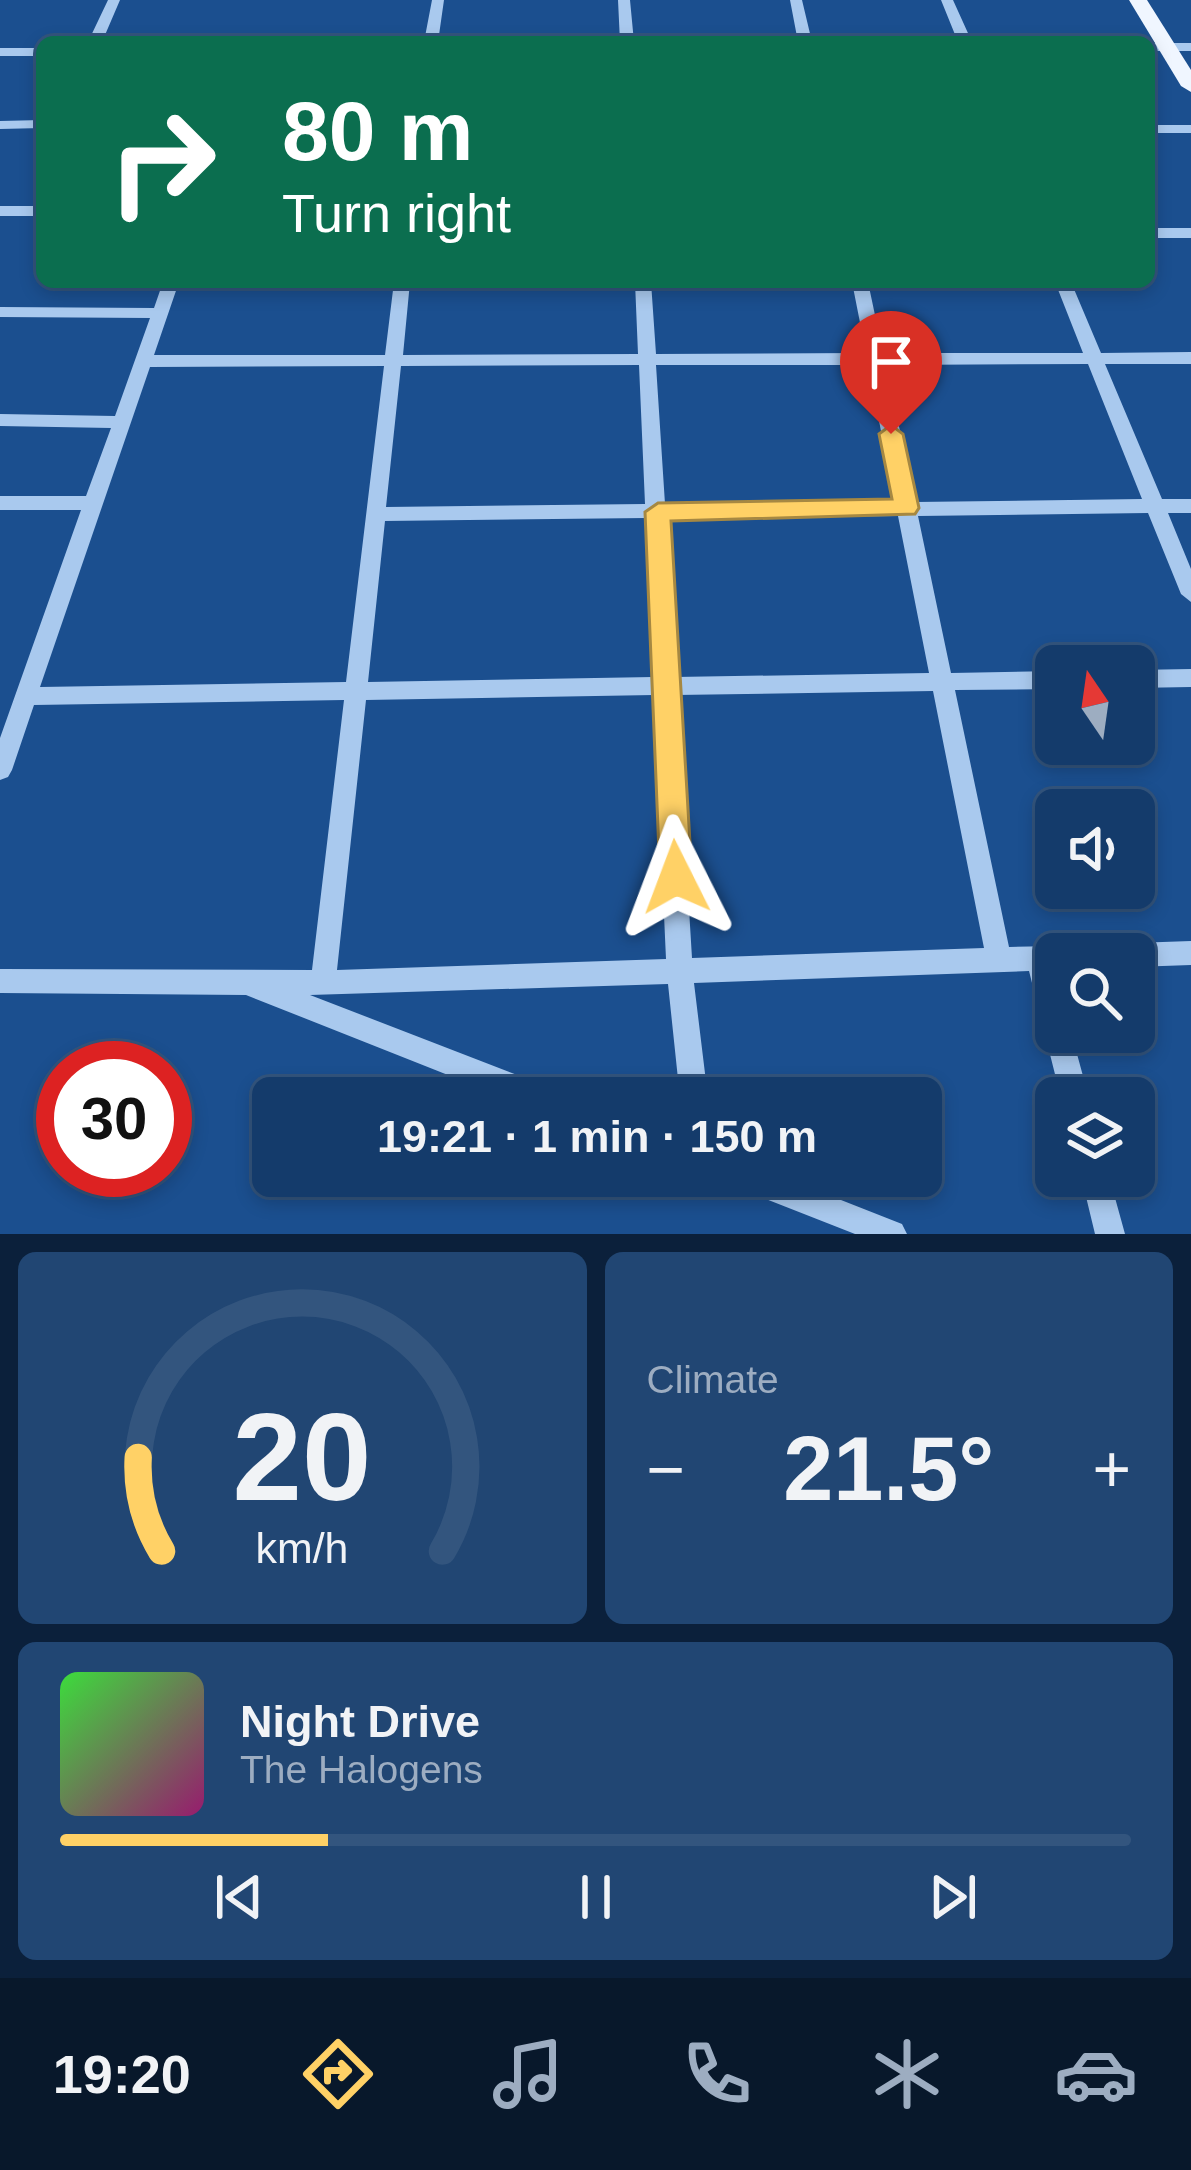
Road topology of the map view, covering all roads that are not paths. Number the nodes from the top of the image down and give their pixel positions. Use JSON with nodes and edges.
{"nodes":[{"id":1,"x":114,"y":0,"type":"edge"},
{"id":2,"x":438,"y":0,"type":"edge"},
{"id":3,"x":624,"y":0,"type":"edge"},
{"id":4,"x":796,"y":0,"type":"edge"},
{"id":5,"x":947,"y":0,"type":"edge"},
{"id":6,"x":1138,"y":0,"type":"edge"},
{"id":7,"x":98,"y":36,"type":"edge"},
{"id":8,"x":432,"y":36,"type":"edge"},
{"id":9,"x":627,"y":36,"type":"edge"},
{"id":10,"x":805,"y":36,"type":"edge"},
{"id":11,"x":962,"y":36,"type":"edge"},
{"id":12,"x":1153,"y":36,"type":"edge"},
{"id":13,"x":1191,"y":46,"type":"edge"},
{"id":14,"x":1158,"y":47,"type":"edge"},
{"id":15,"x":0,"y":52,"type":"edge"},
{"id":16,"x":36,"y":52,"type":"edge"},
{"id":17,"x":1191,"y":86,"type":"edge"},
{"id":18,"x":36,"y":124,"type":"edge"},
{"id":19,"x":0,"y":125,"type":"edge"},
{"id":20,"x":1155,"y":129,"type":"edge"},
{"id":21,"x":1191,"y":129,"type":"edge"},
{"id":22,"x":0,"y":211,"type":"edge"},
{"id":23,"x":36,"y":211,"type":"edge"},
{"id":24,"x":1191,"y":232,"type":"edge"},
{"id":25,"x":1155,"y":233,"type":"edge"},
{"id":26,"x":170,"y":288,"type":"edge"},
{"id":27,"x":401,"y":288,"type":"edge"},
{"id":28,"x":643,"y":288,"type":"edge"},
{"id":29,"x":861,"y":288,"type":"edge"},
{"id":30,"x":1066,"y":288,"type":"edge"},
{"id":31,"x":161,"y":313,"type":"junction"},
{"id":32,"x":1,"y":315,"type":"edge"},
{"id":33,"x":1095,"y":358,"type":"junction"},
{"id":34,"x":1191,"y":358,"type":"edge"},
{"id":35,"x":875,"y":359,"type":"junction"},
{"id":36,"x":649,"y":360,"type":"junction"},
{"id":37,"x":393,"y":361,"type":"junction"},
{"id":38,"x":145,"y":362,"type":"junction"},
{"id":39,"x":0,"y":421,"type":"edge"},
{"id":40,"x":123,"y":422,"type":"junction"},
{"id":41,"x":0,"y":503,"type":"edge"},
{"id":42,"x":94,"y":503,"type":"junction"},
{"id":43,"x":1155,"y":506,"type":"junction"},
{"id":44,"x":1191,"y":506,"type":"edge"},
{"id":45,"x":906,"y":508,"type":"junction"},
{"id":46,"x":658,"y":512,"type":"junction"},
{"id":47,"x":377,"y":514,"type":"junction"},
{"id":48,"x":1191,"y":594,"type":"edge"},
{"id":49,"x":1191,"y":678,"type":"edge"},
{"id":50,"x":1155,"y":679,"type":"edge"},
{"id":51,"x":1035,"y":680,"type":"edge"},
{"id":52,"x":942,"y":681,"type":"junction"},
{"id":53,"x":667,"y":686,"type":"junction"},
{"id":54,"x":357,"y":691,"type":"junction"},
{"id":55,"x":27,"y":696,"type":"junction"},
{"id":56,"x":6,"y":738,"type":"edge"},
{"id":57,"x":0,"y":770,"type":"edge"},
{"id":58,"x":1191,"y":952,"type":"edge"},
{"id":59,"x":1155,"y":954,"type":"edge"},
{"id":60,"x":1035,"y":958,"type":"edge"},
{"id":61,"x":998,"y":959,"type":"junction"},
{"id":62,"x":680,"y":972,"type":"junction"},
{"id":63,"x":0,"y":981,"type":"edge"},
{"id":64,"x":244,"y":983,"type":"junction"},
{"id":65,"x":323,"y":983,"type":"junction"},
{"id":66,"x":488,"y":1077,"type":"edge"},
{"id":67,"x":692,"y":1077,"type":"edge"},
{"id":68,"x":797,"y":1197,"type":"edge"},
{"id":69,"x":1100,"y":1197,"type":"edge"},
{"id":70,"x":892,"y":1234,"type":"edge"},
{"id":71,"x":1110,"y":1234,"type":"edge"}],
"edges":[{"from":1,"to":7,"type":"street"},
{"from":2,"to":8,"type":"street"},
{"from":3,"to":9,"type":"street"},
{"from":4,"to":10,"type":"street"},
{"from":5,"to":11,"type":"street"},
{"from":6,"to":12,"type":"main road"},
{"from":13,"to":14,"type":"street"},
{"from":14,"to":17,"type":"main road"},
{"from":15,"to":16,"type":"street"},
{"from":18,"to":19,"type":"street"},
{"from":20,"to":21,"type":"street"},
{"from":22,"to":23,"type":"street"},
{"from":24,"to":25,"type":"street"},
{"from":26,"to":31,"type":"street"},
{"from":27,"to":37,"type":"street"},
{"from":28,"to":36,"type":"street"},
{"from":29,"to":35,"type":"street"},
{"from":30,"to":33,"type":"street"},
{"from":31,"to":32,"type":"street"},
{"from":31,"to":38,"type":"street"},
{"from":33,"to":34,"type":"street"},
{"from":33,"to":35,"type":"street"},
{"from":33,"to":43,"type":"street"},
{"from":35,"to":36,"type":"street"},
{"from":35,"to":45,"type":"street"},
{"from":36,"to":37,"type":"street"},
{"from":36,"to":46,"type":"street"},
{"from":37,"to":38,"type":"street"},
{"from":37,"to":47,"type":"street"},
{"from":38,"to":40,"type":"street"},
{"from":39,"to":40,"type":"street"},
{"from":40,"to":42,"type":"street"},
{"from":41,"to":42,"type":"street"},
{"from":42,"to":55,"type":"street"},
{"from":43,"to":44,"type":"street"},
{"from":43,"to":45,"type":"street"},
{"from":43,"to":48,"type":"street"},
{"from":45,"to":46,"type":"street"},
{"from":45,"to":52,"type":"street"},
{"from":46,"to":47,"type":"street"},
{"from":46,"to":53,"type":"street"},
{"from":47,"to":54,"type":"street"},
{"from":49,"to":50,"type":"street"},
{"from":51,"to":52,"type":"street"},
{"from":52,"to":53,"type":"street"},
{"from":52,"to":61,"type":"street"},
{"from":53,"to":54,"type":"street"},
{"from":53,"to":62,"type":"street"},
{"from":54,"to":55,"type":"street"},
{"from":54,"to":65,"type":"street"},
{"from":55,"to":56,"type":"street"},
{"from":56,"to":57,"type":"street"},
{"from":58,"to":59,"type":"street"},
{"from":60,"to":61,"type":"street"},
{"from":61,"to":62,"type":"street"},
{"from":62,"to":65,"type":"street"},
{"from":62,"to":67,"type":"street"},
{"from":63,"to":64,"type":"street"},
{"from":64,"to":65,"type":"street"},
{"from":64,"to":66,"type":"street"},
{"from":68,"to":70,"type":"street"},
{"from":69,"to":71,"type":"street"}]}
